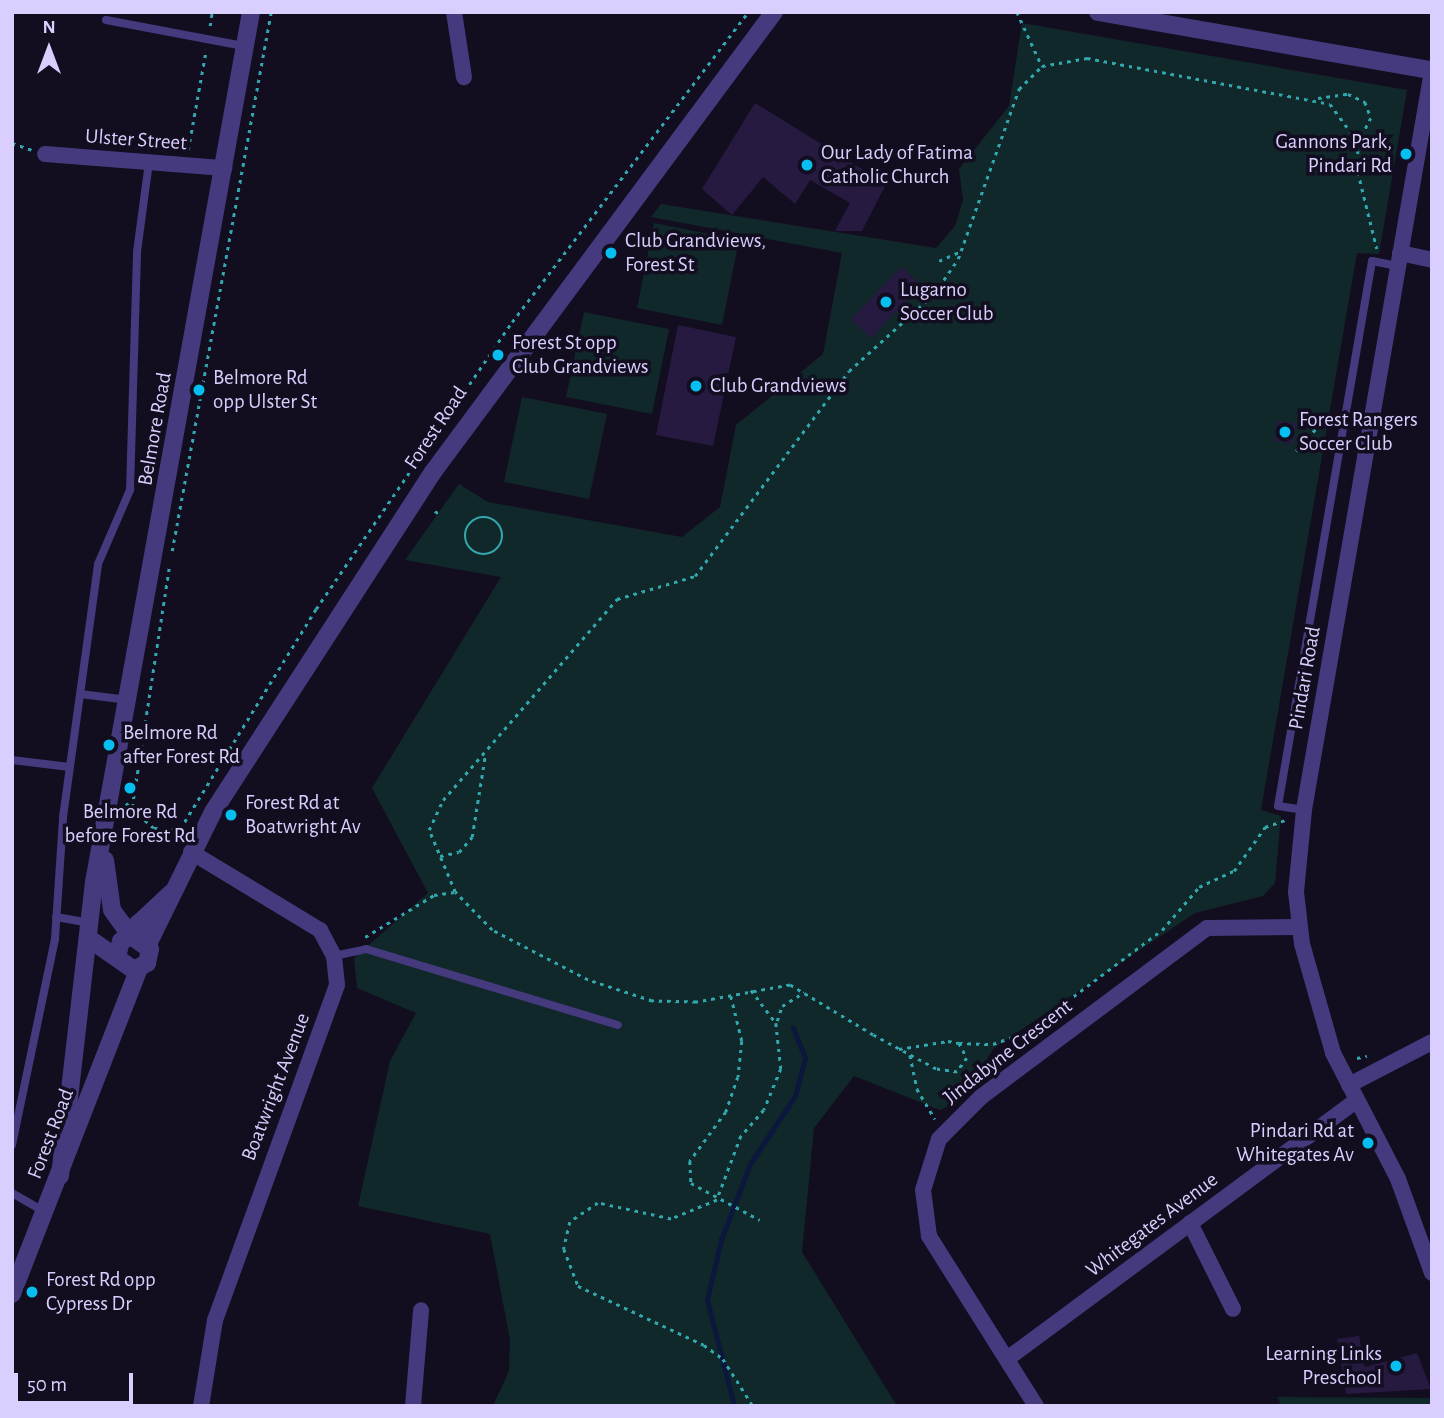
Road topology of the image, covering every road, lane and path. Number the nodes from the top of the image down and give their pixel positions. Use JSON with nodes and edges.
{"nodes":[{"id":1,"x":212,"y":12,"type":"edge"},
{"id":2,"x":251,"y":12,"type":"edge"},
{"id":3,"x":271,"y":12,"type":"edge"},
{"id":4,"x":454,"y":12,"type":"edge"},
{"id":5,"x":774,"y":12,"type":"edge"},
{"id":6,"x":1017,"y":12,"type":"edge"},
{"id":7,"x":1098,"y":12,"type":"edge"},
{"id":8,"x":106,"y":20,"type":"dead end"},
{"id":9,"x":207,"y":39,"type":"junction"},
{"id":10,"x":245,"y":46,"type":"junction"},
{"id":11,"x":1042,"y":66,"type":"junction"},
{"id":12,"x":1432,"y":70,"type":"edge"},
{"id":13,"x":464,"y":77,"type":"dead end"},
{"id":14,"x":1318,"y":98,"type":"junction"},
{"id":15,"x":1358,"y":142,"type":"junction"},
{"id":16,"x":12,"y":144,"type":"edge"},
{"id":17,"x":45,"y":154,"type":"joint"},
{"id":18,"x":188,"y":154,"type":"dead end"},
{"id":19,"x":149,"y":162,"type":"junction"},
{"id":20,"x":224,"y":168,"type":"junction"},
{"id":21,"x":961,"y":251,"type":"junction"},
{"id":22,"x":1399,"y":259,"type":"junction"},
{"id":23,"x":1432,"y":260,"type":"edge"},
{"id":24,"x":939,"y":261,"type":"dead end"},
{"id":25,"x":1380,"y":262,"type":"junction"},
{"id":26,"x":1328,"y":415,"type":"dead end"},
{"id":27,"x":1296,"y":451,"type":"dead end"},
{"id":28,"x":486,"y":520,"type":"joint"},
{"id":29,"x":80,"y":694,"type":"junction"},
{"id":30,"x":131,"y":701,"type":"junction"},
{"id":31,"x":485,"y":756,"type":"junction"},
{"id":32,"x":12,"y":761,"type":"edge"},
{"id":33,"x":70,"y":767,"type":"junction"},
{"id":34,"x":113,"y":801,"type":"junction"},
{"id":35,"x":132,"y":807,"type":"junction"},
{"id":36,"x":1287,"y":807,"type":"junction"},
{"id":37,"x":1304,"y":810,"type":"junction"},
{"id":38,"x":1284,"y":821,"type":"junction"},
{"id":39,"x":1286,"y":828,"type":"dead end"},
{"id":40,"x":195,"y":844,"type":"junction"},
{"id":41,"x":104,"y":853,"type":"junction"},
{"id":42,"x":440,"y":856,"type":"junction"},
{"id":43,"x":455,"y":892,"type":"junction"},
{"id":44,"x":56,"y":918,"type":"junction"},
{"id":45,"x":1165,"y":926,"type":"junction"},
{"id":46,"x":1299,"y":928,"type":"junction"},
{"id":47,"x":91,"y":931,"type":"junction"},
{"id":48,"x":1171,"y":934,"type":"dead end"},
{"id":49,"x":138,"y":939,"type":"junction"},
{"id":50,"x":334,"y":956,"type":"junction"},
{"id":51,"x":118,"y":960,"type":"junction"},
{"id":52,"x":139,"y":969,"type":"junction"},
{"id":53,"x":751,"y":990,"type":"junction"},
{"id":54,"x":804,"y":992,"type":"junction"},
{"id":55,"x":731,"y":996,"type":"junction"},
{"id":56,"x":776,"y":1023,"type":"junction"},
{"id":57,"x":618,"y":1025,"type":"dead end"},
{"id":58,"x":117,"y":1029,"type":"junction"},
{"id":59,"x":1432,"y":1042,"type":"edge"},
{"id":60,"x":960,"y":1043,"type":"junction"},
{"id":61,"x":899,"y":1049,"type":"junction"},
{"id":62,"x":910,"y":1055,"type":"junction"},
{"id":63,"x":1349,"y":1085,"type":"junction"},
{"id":64,"x":1357,"y":1100,"type":"junction"},
{"id":65,"x":945,"y":1131,"type":"junction"},
{"id":66,"x":12,"y":1145,"type":"edge"},
{"id":67,"x":60,"y":1176,"type":"junction"},
{"id":68,"x":12,"y":1193,"type":"edge"},
{"id":69,"x":717,"y":1199,"type":"junction"},
{"id":70,"x":45,"y":1212,"type":"junction"},
{"id":71,"x":760,"y":1220,"type":"dead end"},
{"id":72,"x":1190,"y":1223,"type":"junction"},
{"id":73,"x":1430,"y":1263,"type":"edge"},
{"id":74,"x":13,"y":1287,"type":"edge"},
{"id":75,"x":1233,"y":1309,"type":"dead end"},
{"id":76,"x":421,"y":1310,"type":"dead end"},
{"id":77,"x":1007,"y":1359,"type":"junction"},
{"id":78,"x":201,"y":1406,"type":"edge"},
{"id":79,"x":413,"y":1406,"type":"edge"},
{"id":80,"x":753,"y":1406,"type":"edge"},
{"id":81,"x":1036,"y":1406,"type":"edge"}],
"edges":[{"from":1,"to":9,"type":"path"},
{"from":2,"to":10,"type":"street","name":"Belmore Road"},
{"from":3,"to":35,"type":"path"},
{"from":4,"to":13,"type":"street"},
{"from":5,"to":40,"type":"street","name":"Forest Road"},
{"from":6,"to":11,"type":"path"},
{"from":7,"to":12,"type":"street"},
{"from":8,"to":9,"type":"lane"},
{"from":9,"to":10,"type":"lane"},
{"from":9,"to":18,"type":"path"},
{"from":10,"to":20,"type":"street","name":"Belmore Road"},
{"from":11,"to":14,"type":"path"},
{"from":11,"to":21,"type":"path"},
{"from":12,"to":22,"type":"street","name":"Pindari Road"},
{"from":14,"to":15,"type":"path"},
{"from":14,"to":15,"type":"path"},
{"from":15,"to":25,"type":"path"},
{"from":16,"to":17,"type":"path"},
{"from":17,"to":19,"type":"street","name":"Ulster Street"},
{"from":19,"to":20,"type":"street","name":"Ulster Street"},
{"from":19,"to":29,"type":"lane"},
{"from":20,"to":30,"type":"street","name":"Belmore Road"},
{"from":21,"to":24,"type":"path"},
{"from":21,"to":31,"type":"path"},
{"from":22,"to":23,"type":"street"},
{"from":22,"to":25,"type":"lane"},
{"from":22,"to":37,"type":"street","name":"Pindari Road"},
{"from":25,"to":36,"type":"lane"},
{"from":26,"to":27,"type":"path"},
{"from":28,"to":28,"type":"path"},
{"from":29,"to":30,"type":"lane"},
{"from":29,"to":33,"type":"lane"},
{"from":30,"to":34,"type":"street","name":"Belmore Road"},
{"from":31,"to":42,"type":"path"},
{"from":31,"to":42,"type":"path"},
{"from":32,"to":33,"type":"lane"},
{"from":33,"to":44,"type":"lane"},
{"from":34,"to":35,"type":"path"},
{"from":34,"to":41,"type":"street","name":"Belmore Road"},
{"from":35,"to":40,"type":"path"},
{"from":36,"to":37,"type":"lane"},
{"from":36,"to":38,"type":"path"},
{"from":37,"to":46,"type":"street","name":"Pindari Road"},
{"from":38,"to":39,"type":"path"},
{"from":38,"to":45,"type":"path"},
{"from":40,"to":49,"type":"street","name":"Forest Road"},
{"from":40,"to":50,"type":"street"},
{"from":41,"to":47,"type":"street","name":"Belmore Road"},
{"from":41,"to":49,"type":"street","name":"Belmore Road"},
{"from":42,"to":43,"type":"path"},
{"from":43,"to":50,"type":"path"},
{"from":43,"to":55,"type":"path"},
{"from":44,"to":47,"type":"lane"},
{"from":44,"to":66,"type":"lane"},
{"from":45,"to":48,"type":"path"},
{"from":45,"to":60,"type":"path"},
{"from":46,"to":63,"type":"street","name":"Pindari Road"},
{"from":46,"to":65,"type":"street","name":"Jindabyne Crescent"},
{"from":47,"to":51,"type":"street"},
{"from":47,"to":67,"type":"street","name":"Belmore Road"},
{"from":49,"to":51,"type":"street"},
{"from":49,"to":52,"type":"street","name":"Forest Road"},
{"from":50,"to":57,"type":"lane"},
{"from":50,"to":78,"type":"street","name":"Boatwright Avenue"},
{"from":51,"to":52,"type":"street"},
{"from":51,"to":58,"type":"street","name":"Forest Road"},
{"from":52,"to":58,"type":"street","name":"Forest Road"},
{"from":53,"to":54,"type":"path"},
{"from":53,"to":55,"type":"path"},
{"from":53,"to":56,"type":"path"},
{"from":54,"to":56,"type":"path"},
{"from":54,"to":61,"type":"path"},
{"from":55,"to":69,"type":"path"},
{"from":56,"to":69,"type":"path"},
{"from":58,"to":67,"type":"street","name":"Forest Road"},
{"from":59,"to":63,"type":"street"},
{"from":60,"to":61,"type":"path"},
{"from":60,"to":62,"type":"path"},
{"from":61,"to":62,"type":"path"},
{"from":62,"to":65,"type":"path"},
{"from":63,"to":64,"type":"street","name":"Pindari Road"},
{"from":64,"to":72,"type":"street","name":"Whitegates Avenue"},
{"from":64,"to":73,"type":"street","name":"Pindari Road"},
{"from":65,"to":77,"type":"street","name":"Jindabyne Crescent"},
{"from":67,"to":70,"type":"street","name":"Forest Road"},
{"from":68,"to":70,"type":"lane"},
{"from":69,"to":71,"type":"path"},
{"from":69,"to":80,"type":"path"},
{"from":70,"to":74,"type":"street","name":"Forest Road"},
{"from":72,"to":75,"type":"street"},
{"from":72,"to":77,"type":"street","name":"Whitegates Avenue"},
{"from":76,"to":79,"type":"street"},
{"from":77,"to":81,"type":"street","name":"Jindabyne Crescent"}]}
